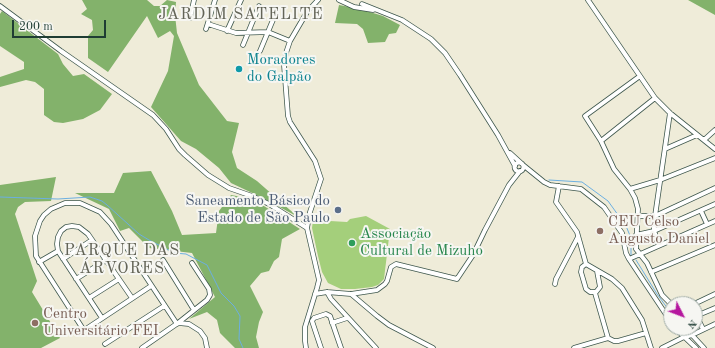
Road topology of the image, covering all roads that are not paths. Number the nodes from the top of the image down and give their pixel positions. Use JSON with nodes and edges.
{"nodes":[{"id":1,"x":194,"y":0,"type":"edge"},
{"id":2,"x":215,"y":0,"type":"edge"},
{"id":3,"x":241,"y":0,"type":"edge"},
{"id":4,"x":318,"y":0,"type":"edge"},
{"id":5,"x":339,"y":0,"type":"edge"},
{"id":6,"x":588,"y":0,"type":"edge"},
{"id":7,"x":362,"y":3,"type":"edge"},
{"id":8,"x":0,"y":6,"type":"edge"},
{"id":9,"x":258,"y":6,"type":"dead end"},
{"id":10,"x":275,"y":15,"type":"dead end"},
{"id":11,"x":190,"y":18,"type":"dead end"},
{"id":12,"x":208,"y":24,"type":"junction"},
{"id":13,"x":206,"y":29,"type":"dead end"},
{"id":14,"x":227,"y":31,"type":"junction"},
{"id":15,"x":248,"y":32,"type":"junction"},
{"id":16,"x":268,"y":32,"type":"junction"},
{"id":17,"x":290,"y":41,"type":"junction"},
{"id":18,"x":243,"y":45,"type":"dead end"},
{"id":19,"x":260,"y":51,"type":"dead end"},
{"id":20,"x":640,"y":76,"type":"junction"},
{"id":21,"x":655,"y":98,"type":"junction"},
{"id":22,"x":670,"y":113,"type":"junction"},
{"id":23,"x":715,"y":130,"type":"edge"},
{"id":24,"x":697,"y":135,"type":"junction"},
{"id":25,"x":704,"y":140,"type":"junction"},
{"id":26,"x":601,"y":141,"type":"junction"},
{"id":27,"x":506,"y":148,"type":"junction"},
{"id":28,"x":665,"y":149,"type":"junction"},
{"id":29,"x":715,"y":149,"type":"edge"},
{"id":30,"x":715,"y":158,"type":"edge"},
{"id":31,"x":522,"y":164,"type":"junction"},
{"id":32,"x":515,"y":166,"type":"junction"},
{"id":33,"x":521,"y":170,"type":"junction"},
{"id":34,"x":529,"y":171,"type":"junction"},
{"id":35,"x":660,"y":180,"type":"junction"},
{"id":36,"x":559,"y":186,"type":"junction"},
{"id":37,"x":715,"y":188,"type":"edge"},
{"id":38,"x":630,"y":189,"type":"junction"},
{"id":39,"x":715,"y":204,"type":"edge"},
{"id":40,"x":701,"y":211,"type":"junction"},
{"id":41,"x":638,"y":216,"type":"junction"},
{"id":42,"x":655,"y":216,"type":"junction"},
{"id":43,"x":715,"y":221,"type":"edge"},
{"id":44,"x":707,"y":224,"type":"junction"},
{"id":45,"x":308,"y":228,"type":"junction"},
{"id":46,"x":654,"y":231,"type":"junction"},
{"id":47,"x":636,"y":235,"type":"junction"},
{"id":48,"x":578,"y":237,"type":"junction"},
{"id":49,"x":92,"y":240,"type":"junction"},
{"id":50,"x":580,"y":242,"type":"junction"},
{"id":51,"x":659,"y":245,"type":"junction"},
{"id":52,"x":715,"y":245,"type":"edge"},
{"id":53,"x":574,"y":246,"type":"junction"},
{"id":54,"x":58,"y":251,"type":"junction"},
{"id":55,"x":640,"y":254,"type":"junction"},
{"id":56,"x":63,"y":259,"type":"junction"},
{"id":57,"x":629,"y":259,"type":"junction"},
{"id":58,"x":106,"y":260,"type":"junction"},
{"id":59,"x":163,"y":260,"type":"dead end"},
{"id":60,"x":39,"y":262,"type":"junction"},
{"id":61,"x":192,"y":263,"type":"dead end"},
{"id":62,"x":586,"y":264,"type":"junction"},
{"id":63,"x":597,"y":271,"type":"junction"},
{"id":64,"x":651,"y":272,"type":"junction"},
{"id":65,"x":76,"y":279,"type":"junction"},
{"id":66,"x":119,"y":279,"type":"junction"},
{"id":67,"x":556,"y":284,"type":"dead end"},
{"id":68,"x":151,"y":286,"type":"junction"},
{"id":69,"x":318,"y":288,"type":"junction"},
{"id":70,"x":327,"y":292,"type":"junction"},
{"id":71,"x":594,"y":293,"type":"junction"},
{"id":72,"x":714,"y":293,"type":"edge"},
{"id":73,"x":315,"y":294,"type":"junction"},
{"id":74,"x":351,"y":294,"type":"junction"},
{"id":75,"x":663,"y":296,"type":"edge"},
{"id":76,"x":89,"y":298,"type":"junction"},
{"id":77,"x":132,"y":298,"type":"junction"},
{"id":78,"x":703,"y":299,"type":"edge"},
{"id":79,"x":164,"y":306,"type":"junction"},
{"id":80,"x":715,"y":308,"type":"edge"},
{"id":81,"x":194,"y":310,"type":"junction"},
{"id":82,"x":663,"y":310,"type":"edge"},
{"id":83,"x":703,"y":312,"type":"edge"},
{"id":84,"x":102,"y":318,"type":"junction"},
{"id":85,"x":347,"y":318,"type":"junction"},
{"id":86,"x":178,"y":323,"type":"junction"},
{"id":87,"x":332,"y":323,"type":"junction"},
{"id":88,"x":715,"y":324,"type":"edge"},
{"id":89,"x":703,"y":329,"type":"edge"},
{"id":90,"x":646,"y":333,"type":"junction"},
{"id":91,"x":684,"y":336,"type":"joint"},
{"id":92,"x":693,"y":336,"type":"edge"},
{"id":93,"x":608,"y":338,"type":"junction"},
{"id":94,"x":105,"y":344,"type":"dead end"},
{"id":95,"x":142,"y":348,"type":"edge"},
{"id":96,"x":207,"y":348,"type":"edge"},
{"id":97,"x":306,"y":348,"type":"edge"},
{"id":98,"x":321,"y":348,"type":"edge"},
{"id":99,"x":341,"y":348,"type":"edge"},
{"id":100,"x":376,"y":348,"type":"edge"},
{"id":101,"x":433,"y":348,"type":"edge"},
{"id":102,"x":574,"y":348,"type":"edge"},
{"id":103,"x":652,"y":348,"type":"edge"},
{"id":104,"x":662,"y":348,"type":"edge"},
{"id":105,"x":696,"y":348,"type":"edge"},
{"id":106,"x":704,"y":348,"type":"edge"}],
"edges":[{"from":1,"to":11,"type":"street"},
{"from":2,"to":12,"type":"street"},
{"from":3,"to":14,"type":"street"},
{"from":4,"to":17,"type":"street"},
{"from":5,"to":7,"type":"street"},
{"from":6,"to":20,"type":"street"},
{"from":7,"to":27,"type":"street"},
{"from":8,"to":45,"type":"street"},
{"from":9,"to":15,"type":"street"},
{"from":10,"to":16,"type":"street"},
{"from":12,"to":13,"type":"street"},
{"from":12,"to":14,"type":"street"},
{"from":14,"to":15,"type":"street"},
{"from":15,"to":16,"type":"street"},
{"from":15,"to":18,"type":"street"},
{"from":16,"to":17,"type":"street"},
{"from":16,"to":19,"type":"street"},
{"from":17,"to":45,"type":"street"},
{"from":20,"to":21,"type":"street"},
{"from":20,"to":26,"type":"street"},
{"from":21,"to":22,"type":"street"},
{"from":21,"to":26,"type":"street"},
{"from":22,"to":24,"type":"street"},
{"from":22,"to":28,"type":"street"},
{"from":23,"to":25,"type":"street"},
{"from":24,"to":25,"type":"street"},
{"from":24,"to":28,"type":"street"},
{"from":25,"to":29,"type":"street"},
{"from":26,"to":38,"type":"street"},
{"from":27,"to":31,"type":"street"},
{"from":27,"to":32,"type":"street"},
{"from":28,"to":35,"type":"street"},
{"from":30,"to":35,"type":"street"},
{"from":31,"to":32,"type":"street"},
{"from":31,"to":33,"type":"street"},
{"from":31,"to":34,"type":"street"},
{"from":32,"to":33,"type":"street"},
{"from":33,"to":34,"type":"street"},
{"from":33,"to":74,"type":"street"},
{"from":34,"to":36,"type":"street"},
{"from":35,"to":38,"type":"street"},
{"from":35,"to":42,"type":"street"},
{"from":36,"to":48,"type":"street"},
{"from":36,"to":57,"type":"street"},
{"from":37,"to":42,"type":"street"},
{"from":38,"to":41,"type":"street"},
{"from":39,"to":40,"type":"street"},
{"from":40,"to":44,"type":"street"},
{"from":40,"to":46,"type":"street"},
{"from":41,"to":42,"type":"street"},
{"from":41,"to":47,"type":"street"},
{"from":42,"to":46,"type":"street"},
{"from":43,"to":44,"type":"street"},
{"from":44,"to":51,"type":"street"},
{"from":45,"to":69,"type":"street"},
{"from":46,"to":47,"type":"street"},
{"from":46,"to":51,"type":"street"},
{"from":47,"to":55,"type":"street"},
{"from":48,"to":50,"type":"street"},
{"from":48,"to":53,"type":"street"},
{"from":49,"to":54,"type":"street"},
{"from":49,"to":56,"type":"street"},
{"from":49,"to":58,"type":"street"},
{"from":50,"to":53,"type":"street"},
{"from":50,"to":62,"type":"street"},
{"from":51,"to":55,"type":"street"},
{"from":52,"to":64,"type":"street"},
{"from":53,"to":67,"type":"street"},
{"from":54,"to":56,"type":"street"},
{"from":54,"to":60,"type":"street"},
{"from":55,"to":57,"type":"street"},
{"from":55,"to":64,"type":"street"},
{"from":56,"to":65,"type":"street"},
{"from":57,"to":82,"type":"street"},
{"from":58,"to":65,"type":"street"},
{"from":58,"to":66,"type":"street"},
{"from":59,"to":81,"type":"street"},
{"from":60,"to":68,"type":"street"},
{"from":60,"to":84,"type":"street"},
{"from":61,"to":81,"type":"street"},
{"from":62,"to":63,"type":"street"},
{"from":62,"to":71,"type":"street"},
{"from":63,"to":71,"type":"street"},
{"from":63,"to":90,"type":"street"},
{"from":64,"to":75,"type":"street"},
{"from":65,"to":76,"type":"street"},
{"from":66,"to":76,"type":"street"},
{"from":66,"to":77,"type":"street"},
{"from":68,"to":77,"type":"street"},
{"from":68,"to":79,"type":"street"},
{"from":69,"to":70,"type":"street"},
{"from":69,"to":73,"type":"street"},
{"from":70,"to":73,"type":"street"},
{"from":70,"to":74,"type":"street"},
{"from":70,"to":85,"type":"street"},
{"from":71,"to":93,"type":"street"},
{"from":72,"to":78,"type":"street"},
{"from":73,"to":97,"type":"street"},
{"from":74,"to":101,"type":"street"},
{"from":76,"to":84,"type":"street"},
{"from":77,"to":84,"type":"street"},
{"from":79,"to":86,"type":"street"},
{"from":79,"to":94,"type":"street"},
{"from":80,"to":83,"type":"street"},
{"from":81,"to":86,"type":"street"},
{"from":85,"to":87,"type":"street"},
{"from":85,"to":100,"type":"street"},
{"from":86,"to":95,"type":"street"},
{"from":86,"to":96,"type":"street"},
{"from":87,"to":98,"type":"street"},
{"from":87,"to":99,"type":"street"},
{"from":88,"to":89,"type":"street"},
{"from":90,"to":93,"type":"street"},
{"from":90,"to":103,"type":"street"},
{"from":91,"to":104,"type":"street"},
{"from":91,"to":105,"type":"street"},
{"from":92,"to":106,"type":"street"},
{"from":93,"to":102,"type":"street"}]}
